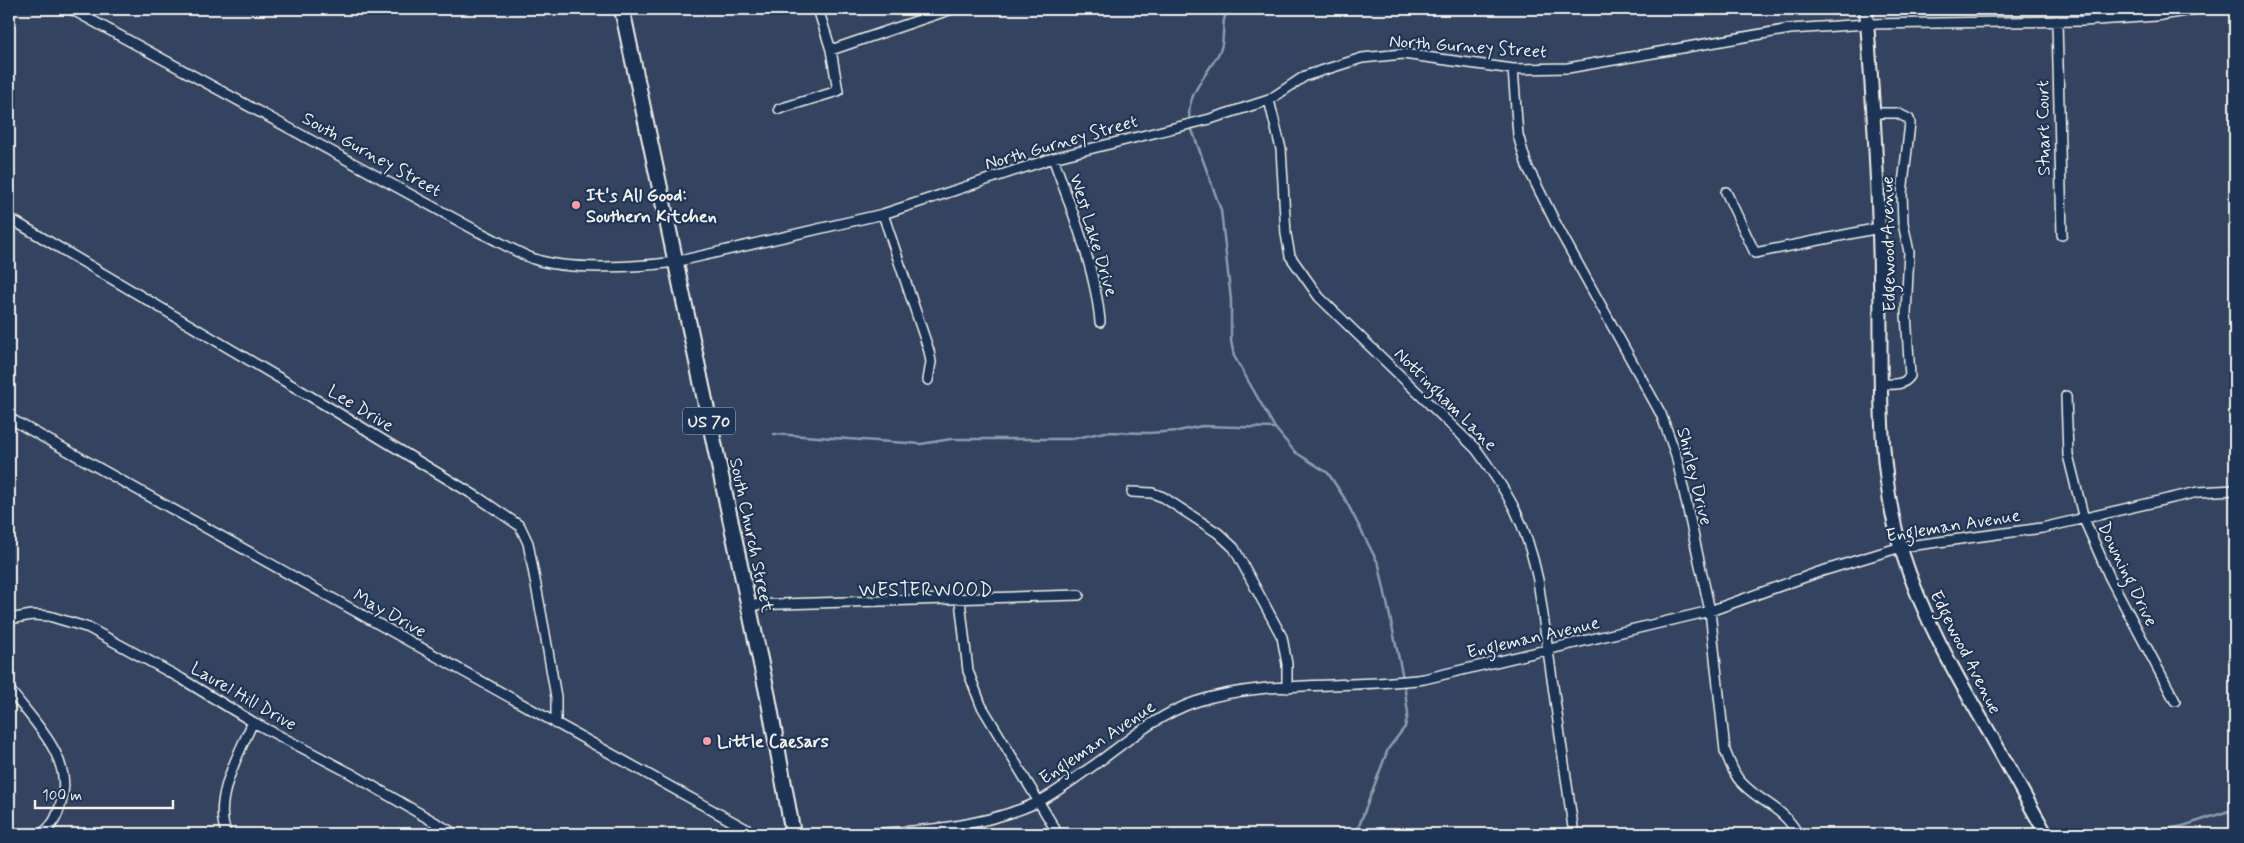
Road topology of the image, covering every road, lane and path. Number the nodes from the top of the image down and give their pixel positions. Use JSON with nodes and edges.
{"nodes":[{"id":1,"x":71,"y":9,"type":"edge"},
{"id":2,"x":622,"y":9,"type":"edge"},
{"id":3,"x":818,"y":9,"type":"edge"},
{"id":4,"x":952,"y":9,"type":"edge"},
{"id":5,"x":1866,"y":9,"type":"edge"},
{"id":6,"x":2196,"y":9,"type":"edge"},
{"id":7,"x":2056,"y":21,"type":"junction"},
{"id":8,"x":1867,"y":24,"type":"junction"},
{"id":9,"x":831,"y":50,"type":"junction"},
{"id":10,"x":1513,"y":69,"type":"junction"},
{"id":11,"x":1269,"y":100,"type":"junction"},
{"id":12,"x":779,"y":109,"type":"dead end"},
{"id":13,"x":1872,"y":113,"type":"junction"},
{"id":14,"x":1053,"y":158,"type":"junction"},
{"id":15,"x":1726,"y":192,"type":"dead end"},
{"id":16,"x":883,"y":214,"type":"junction"},
{"id":17,"x":9,"y":218,"type":"edge"},
{"id":18,"x":1879,"y":228,"type":"junction"},
{"id":19,"x":2062,"y":235,"type":"dead end"},
{"id":20,"x":675,"y":262,"type":"junction"},
{"id":21,"x":1100,"y":322,"type":"dead end"},
{"id":22,"x":928,"y":380,"type":"dead end"},
{"id":23,"x":1882,"y":384,"type":"junction"},
{"id":24,"x":2066,"y":396,"type":"dead end"},
{"id":25,"x":9,"y":418,"type":"edge"},
{"id":26,"x":2235,"y":490,"type":"edge"},
{"id":27,"x":1132,"y":492,"type":"dead end"},
{"id":28,"x":2084,"y":519,"type":"junction"},
{"id":29,"x":1901,"y":546,"type":"junction"},
{"id":30,"x":1079,"y":595,"type":"dead end"},
{"id":31,"x":960,"y":600,"type":"junction"},
{"id":32,"x":748,"y":604,"type":"junction"},
{"id":33,"x":1710,"y":611,"type":"junction"},
{"id":34,"x":9,"y":621,"type":"edge"},
{"id":35,"x":1549,"y":650,"type":"junction"},
{"id":36,"x":1287,"y":688,"type":"junction"},
{"id":37,"x":9,"y":689,"type":"edge"},
{"id":38,"x":2175,"y":701,"type":"dead end"},
{"id":39,"x":253,"y":722,"type":"junction"},
{"id":40,"x":556,"y":724,"type":"junction"},
{"id":41,"x":1038,"y":802,"type":"junction"},
{"id":42,"x":41,"y":834,"type":"edge"},
{"id":43,"x":227,"y":834,"type":"edge"},
{"id":44,"x":455,"y":834,"type":"edge"},
{"id":45,"x":755,"y":834,"type":"edge"},
{"id":46,"x":793,"y":834,"type":"edge"},
{"id":47,"x":855,"y":834,"type":"edge"},
{"id":48,"x":1058,"y":834,"type":"edge"},
{"id":49,"x":1574,"y":834,"type":"edge"},
{"id":50,"x":1798,"y":834,"type":"edge"},
{"id":51,"x":2046,"y":834,"type":"edge"}],
"edges":[{"from":1,"to":20,"type":"street","name":"South Gurney Street"},
{"from":2,"to":20,"type":"main road","name":"South Church Street","number":"US 70"},
{"from":3,"to":9,"type":"street"},
{"from":4,"to":9,"type":"street"},
{"from":5,"to":8,"type":"street","name":"Edgewood Avenue"},
{"from":6,"to":7,"type":"street","name":"North Gurney Street"},
{"from":7,"to":8,"type":"street","name":"North Gurney Street"},
{"from":7,"to":19,"type":"street","name":"Stuart Court"},
{"from":8,"to":10,"type":"street","name":"North Gurney Street"},
{"from":8,"to":13,"type":"street","name":"Edgewood Avenue"},
{"from":9,"to":12,"type":"street"},
{"from":10,"to":11,"type":"street","name":"North Gurney Street"},
{"from":10,"to":33,"type":"street","name":"Shirley Drive"},
{"from":11,"to":14,"type":"street","name":"North Gurney Street"},
{"from":11,"to":35,"type":"street","name":"Nottingham Lane"},
{"from":13,"to":18,"type":"street","name":"Edgewood Avenue"},
{"from":13,"to":23,"type":"street","name":"Edgewood Avenue"},
{"from":14,"to":16,"type":"street","name":"North Gurney Street"},
{"from":14,"to":21,"type":"street","name":"West Lake Drive"},
{"from":15,"to":18,"type":"street"},
{"from":16,"to":20,"type":"street","name":"North Gurney Street"},
{"from":16,"to":22,"type":"street"},
{"from":17,"to":40,"type":"street","name":"Lee Drive"},
{"from":18,"to":23,"type":"street","name":"Edgewood Avenue"},
{"from":20,"to":32,"type":"main road","name":"South Church Street","number":"US 70"},
{"from":23,"to":29,"type":"street","name":"Edgewood Avenue"},
{"from":24,"to":28,"type":"street","name":"Downing Drive"},
{"from":25,"to":40,"type":"street","name":"May Drive"},
{"from":26,"to":28,"type":"street","name":"Engleman Avenue"},
{"from":27,"to":36,"type":"street"},
{"from":28,"to":29,"type":"street","name":"Engleman Avenue"},
{"from":28,"to":38,"type":"street","name":"Downing Drive"},
{"from":29,"to":33,"type":"street","name":"Engleman Avenue"},
{"from":29,"to":51,"type":"street","name":"Edgewood Avenue"},
{"from":30,"to":31,"type":"street"},
{"from":31,"to":32,"type":"street"},
{"from":31,"to":41,"type":"street"},
{"from":32,"to":46,"type":"main road","name":"South Church Street","number":"US 70"},
{"from":33,"to":35,"type":"street","name":"Engleman Avenue"},
{"from":33,"to":50,"type":"street","name":"Shirley Drive"},
{"from":34,"to":39,"type":"street","name":"Laurel Hill Drive"},
{"from":35,"to":36,"type":"street","name":"Engleman Avenue"},
{"from":35,"to":49,"type":"street","name":"Nottingham Lane"},
{"from":36,"to":41,"type":"street","name":"Engleman Avenue"},
{"from":37,"to":42,"type":"street"},
{"from":39,"to":43,"type":"street"},
{"from":39,"to":44,"type":"street","name":"Laurel Hill Drive"},
{"from":40,"to":45,"type":"street","name":"May Drive"},
{"from":41,"to":47,"type":"street","name":"Engleman Avenue"},
{"from":41,"to":48,"type":"street"}]}
